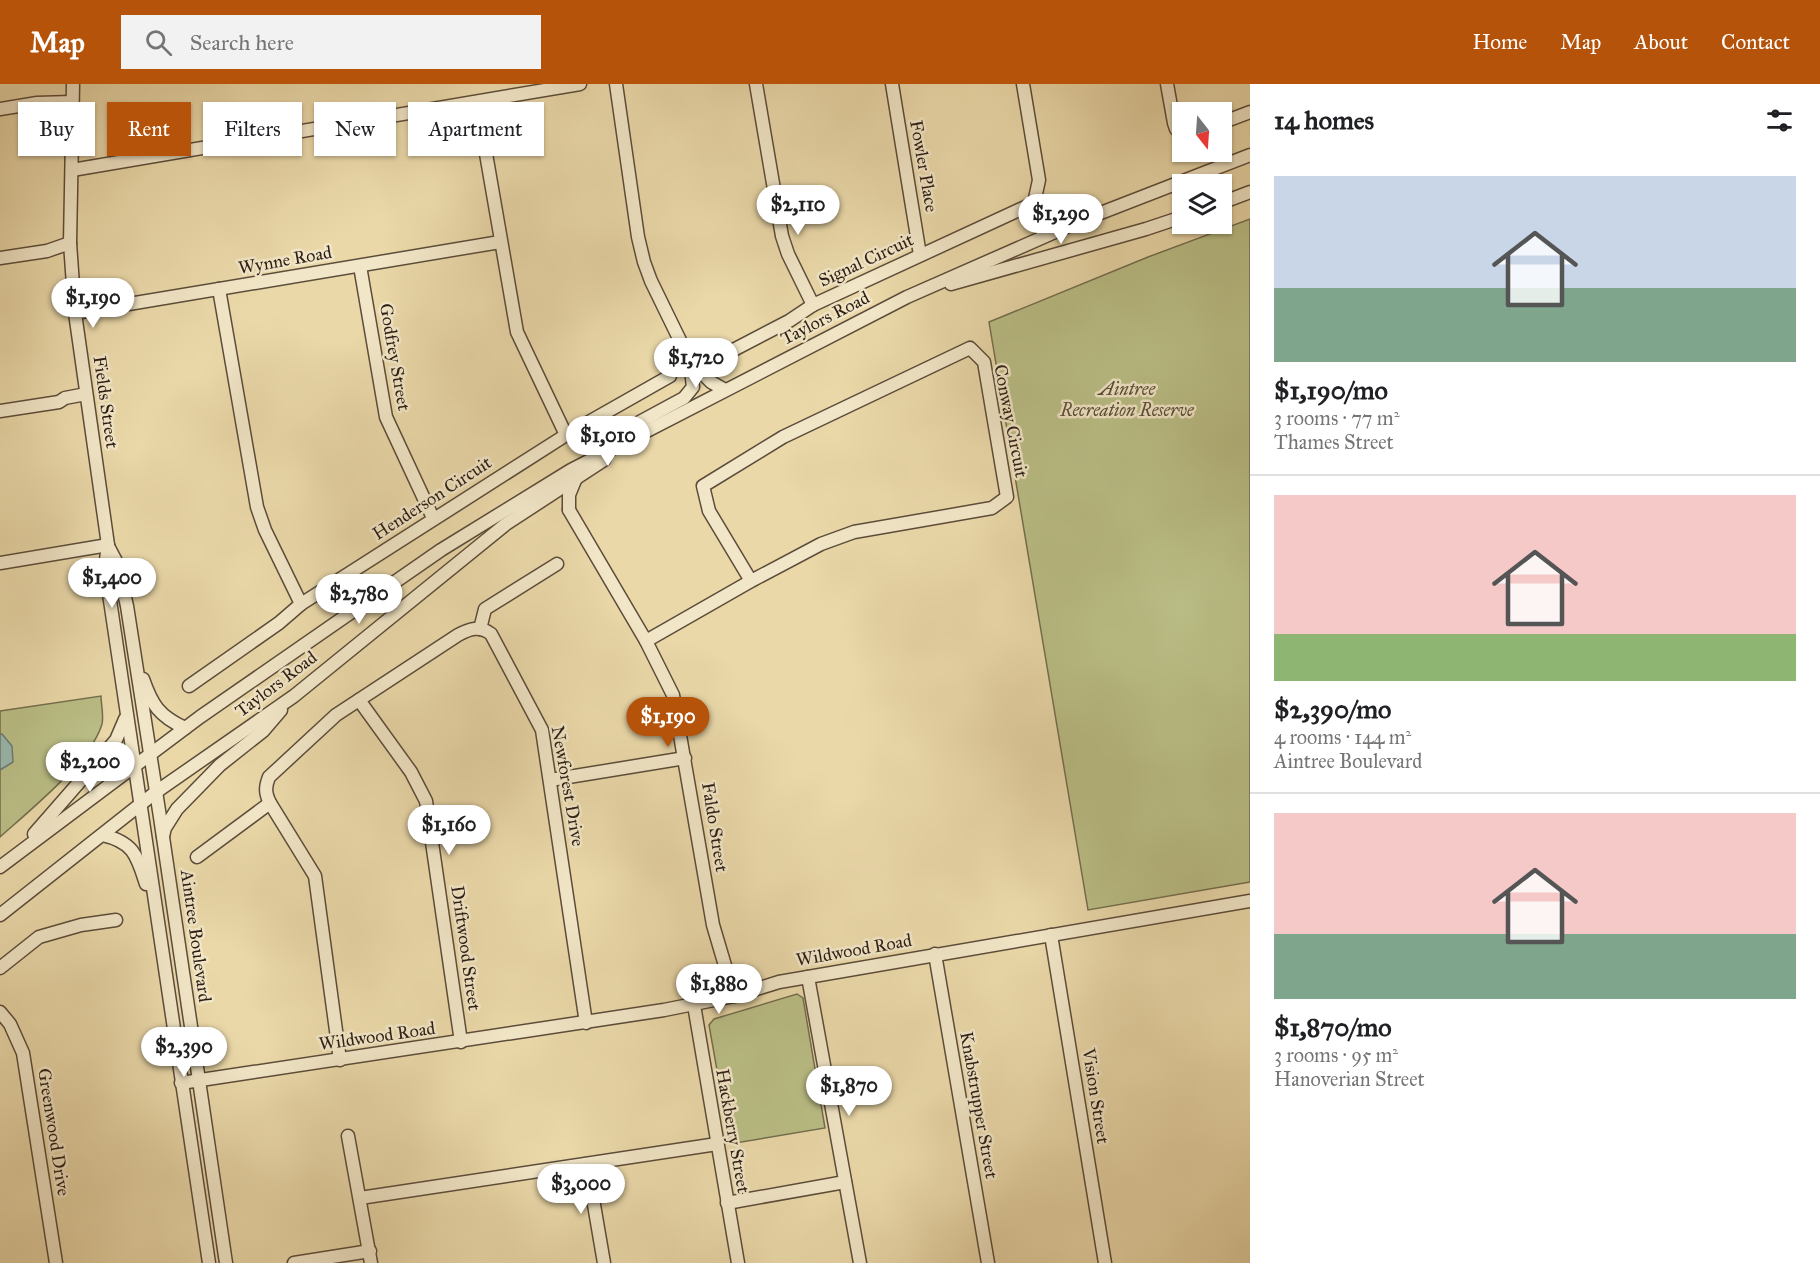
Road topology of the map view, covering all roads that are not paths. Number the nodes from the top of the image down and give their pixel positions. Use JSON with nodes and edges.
{"nodes":[{"id":1,"x":73,"y":84,"type":"edge"},
{"id":2,"x":580,"y":84,"type":"edge"},
{"id":3,"x":616,"y":84,"type":"edge"},
{"id":4,"x":756,"y":84,"type":"edge"},
{"id":5,"x":892,"y":84,"type":"edge"},
{"id":6,"x":1023,"y":84,"type":"edge"},
{"id":7,"x":1167,"y":84,"type":"edge"},
{"id":8,"x":72,"y":102,"type":"edge"},
{"id":9,"x":477,"y":102,"type":"edge"},
{"id":10,"x":18,"y":106,"type":"edge"},
{"id":11,"x":0,"y":109,"type":"edge"},
{"id":12,"x":1172,"y":112,"type":"edge"},
{"id":13,"x":1250,"y":112,"type":"edge"},
{"id":14,"x":408,"y":114,"type":"edge"},
{"id":15,"x":1232,"y":119,"type":"edge"},
{"id":16,"x":1250,"y":155,"type":"edge"},
{"id":17,"x":72,"y":156,"type":"edge"},
{"id":18,"x":486,"y":156,"type":"edge"},
{"id":19,"x":72,"y":170,"type":"junction"},
{"id":20,"x":1250,"y":192,"type":"edge"},
{"id":21,"x":1232,"y":199,"type":"edge"},
{"id":22,"x":1172,"y":220,"type":"edge"},
{"id":23,"x":500,"y":242,"type":"junction"},
{"id":24,"x":70,"y":243,"type":"junction"},
{"id":25,"x":920,"y":255,"type":"junction"},
{"id":26,"x":0,"y":258,"type":"edge"},
{"id":27,"x":360,"y":266,"type":"junction"},
{"id":28,"x":219,"y":289,"type":"junction"},
{"id":29,"x":907,"y":297,"type":"junction"},
{"id":30,"x":813,"y":305,"type":"junction"},
{"id":31,"x":75,"y":313,"type":"junction"},
{"id":32,"x":718,"y":358,"type":"dead end"},
{"id":33,"x":690,"y":361,"type":"junction"},
{"id":34,"x":670,"y":376,"type":"dead end"},
{"id":35,"x":725,"y":390,"type":"junction"},
{"id":36,"x":87,"y":394,"type":"junction"},
{"id":37,"x":0,"y":411,"type":"edge"},
{"id":38,"x":566,"y":435,"type":"junction"},
{"id":39,"x":573,"y":474,"type":"junction"},
{"id":40,"x":544,"y":498,"type":"junction"},
{"id":41,"x":568,"y":510,"type":"junction"},
{"id":42,"x":433,"y":518,"type":"junction"},
{"id":43,"x":108,"y":545,"type":"junction"},
{"id":44,"x":0,"y":563,"type":"edge"},
{"id":45,"x":557,"y":564,"type":"dead end"},
{"id":46,"x":751,"y":581,"type":"junction"},
{"id":47,"x":301,"y":604,"type":"junction"},
{"id":48,"x":480,"y":629,"type":"junction"},
{"id":49,"x":646,"y":640,"type":"junction"},
{"id":50,"x":133,"y":649,"type":"junction"},
{"id":51,"x":189,"y":686,"type":"dead end"},
{"id":52,"x":294,"y":696,"type":"junction"},
{"id":53,"x":359,"y":700,"type":"junction"},
{"id":54,"x":126,"y":715,"type":"junction"},
{"id":55,"x":185,"y":728,"type":"junction"},
{"id":56,"x":150,"y":754,"type":"junction"},
{"id":57,"x":685,"y":758,"type":"junction"},
{"id":58,"x":133,"y":767,"type":"junction"},
{"id":59,"x":550,"y":780,"type":"junction"},
{"id":60,"x":156,"y":792,"type":"junction"},
{"id":61,"x":270,"y":803,"type":"junction"},
{"id":62,"x":140,"y":805,"type":"junction"},
{"id":63,"x":102,"y":835,"type":"junction"},
{"id":64,"x":163,"y":837,"type":"junction"},
{"id":65,"x":19,"y":851,"type":"junction"},
{"id":66,"x":197,"y":857,"type":"dead end"},
{"id":67,"x":0,"y":867,"type":"edge"},
{"id":68,"x":1250,"y":901,"type":"edge"},
{"id":69,"x":0,"y":915,"type":"edge"},
{"id":70,"x":156,"y":917,"type":"junction"},
{"id":71,"x":116,"y":920,"type":"dead end"},
{"id":72,"x":1051,"y":935,"type":"junction"},
{"id":73,"x":935,"y":954,"type":"junction"},
{"id":74,"x":0,"y":968,"type":"edge"},
{"id":75,"x":808,"y":977,"type":"junction"},
{"id":76,"x":734,"y":996,"type":"junction"},
{"id":77,"x":694,"y":1005,"type":"junction"},
{"id":78,"x":0,"y":1012,"type":"edge"},
{"id":79,"x":586,"y":1023,"type":"junction"},
{"id":80,"x":461,"y":1042,"type":"junction"},
{"id":81,"x":340,"y":1060,"type":"junction"},
{"id":82,"x":199,"y":1081,"type":"junction"},
{"id":83,"x":181,"y":1083,"type":"junction"},
{"id":84,"x":348,"y":1137,"type":"dead end"},
{"id":85,"x":717,"y":1144,"type":"junction"},
{"id":86,"x":587,"y":1164,"type":"junction"},
{"id":87,"x":845,"y":1182,"type":"junction"},
{"id":88,"x":360,"y":1198,"type":"junction"},
{"id":89,"x":727,"y":1203,"type":"junction"},
{"id":90,"x":370,"y":1257,"type":"edge"},
{"id":91,"x":330,"y":1260,"type":"edge"},
{"id":92,"x":56,"y":1263,"type":"edge"},
{"id":93,"x":209,"y":1263,"type":"edge"},
{"id":94,"x":226,"y":1263,"type":"edge"},
{"id":95,"x":294,"y":1263,"type":"edge"},
{"id":96,"x":604,"y":1263,"type":"edge"},
{"id":97,"x":738,"y":1263,"type":"edge"},
{"id":98,"x":860,"y":1263,"type":"edge"},
{"id":99,"x":988,"y":1263,"type":"edge"},
{"id":100,"x":1105,"y":1263,"type":"edge"}],
"edges":[{"from":1,"to":8,"type":"street","name":"Fields Street"},
{"from":2,"to":9,"type":"street"},
{"from":3,"to":33,"type":"street"},
{"from":4,"to":30,"type":"street","name":"Signal Circuit"},
{"from":5,"to":25,"type":"street","name":"Fowler Place"},
{"from":6,"to":25,"type":"street","name":"Signal Circuit"},
{"from":7,"to":12,"type":"street"},
{"from":10,"to":11,"type":"street"},
{"from":13,"to":15,"type":"street"},
{"from":14,"to":19,"type":"street"},
{"from":16,"to":29,"type":"street","name":"Taylors Road"},
{"from":17,"to":19,"type":"street","name":"Fields Street"},
{"from":18,"to":23,"type":"street"},
{"from":19,"to":24,"type":"street","name":"Fields Street"},
{"from":20,"to":21,"type":"street"},
{"from":22,"to":29,"type":"street","name":"Taylors Road"},
{"from":23,"to":27,"type":"street","name":"Wynne Road"},
{"from":23,"to":38,"type":"street"},
{"from":24,"to":26,"type":"street"},
{"from":24,"to":31,"type":"street","name":"Fields Street"},
{"from":25,"to":30,"type":"street","name":"Signal Circuit"},
{"from":27,"to":28,"type":"street","name":"Wynne Road"},
{"from":27,"to":42,"type":"street","name":"Godfrey Street"},
{"from":28,"to":31,"type":"street","name":"Wynne Road"},
{"from":28,"to":47,"type":"street"},
{"from":29,"to":35,"type":"street","name":"Taylors Road"},
{"from":30,"to":32,"type":"street"},
{"from":31,"to":36,"type":"street","name":"Fields Street"},
{"from":33,"to":35,"type":"street"},
{"from":33,"to":39,"type":"street"},
{"from":34,"to":38,"type":"street","name":"Henderson Circuit"},
{"from":35,"to":39,"type":"street","name":"Taylors Road"},
{"from":36,"to":37,"type":"street"},
{"from":36,"to":43,"type":"street","name":"Fields Street"},
{"from":38,"to":42,"type":"street","name":"Henderson Circuit"},
{"from":39,"to":40,"type":"street","name":"Taylors Road"},
{"from":39,"to":41,"type":"street"},
{"from":39,"to":55,"type":"street","name":"Taylors Road"},
{"from":40,"to":41,"type":"street"},
{"from":40,"to":52,"type":"street","name":"Taylors Road"},
{"from":41,"to":49,"type":"street","name":"Faldo Street"},
{"from":42,"to":47,"type":"street","name":"Henderson Circuit"},
{"from":43,"to":44,"type":"street"},
{"from":43,"to":50,"type":"street","name":"Fields Street"},
{"from":43,"to":54,"type":"street","name":"Fields Street"},
{"from":45,"to":48,"type":"street"},
{"from":46,"to":46,"type":"street","name":"Conway Circuit"},
{"from":46,"to":49,"type":"street","name":"Conway Circuit"},
{"from":47,"to":51,"type":"street","name":"Henderson Circuit"},
{"from":48,"to":53,"type":"street"},
{"from":48,"to":59,"type":"street","name":"Newforest Drive"},
{"from":49,"to":57,"type":"street","name":"Faldo Street"},
{"from":50,"to":55,"type":"street"},
{"from":50,"to":56,"type":"street","name":"Fields Street"},
{"from":52,"to":60,"type":"street","name":"Taylors Road"},
{"from":52,"to":64,"type":"street"},
{"from":53,"to":61,"type":"street"},
{"from":53,"to":80,"type":"street","name":"Driftwood Street"},
{"from":54,"to":58,"type":"street","name":"Fields Street"},
{"from":54,"to":65,"type":"street"},
{"from":55,"to":56,"type":"street","name":"Taylors Road"},
{"from":56,"to":58,"type":"street","name":"Taylors Road"},
{"from":56,"to":60,"type":"street","name":"Fields Street"},
{"from":57,"to":59,"type":"street"},
{"from":57,"to":76,"type":"street","name":"Faldo Street"},
{"from":58,"to":62,"type":"street","name":"Aintree Boulevard"},
{"from":58,"to":65,"type":"street","name":"Taylors Road"},
{"from":59,"to":79,"type":"street","name":"Newforest Drive"},
{"from":60,"to":62,"type":"street","name":"Taylors Road"},
{"from":60,"to":64,"type":"street","name":"Aintree Boulevard"},
{"from":61,"to":66,"type":"street"},
{"from":61,"to":81,"type":"street"},
{"from":62,"to":63,"type":"street","name":"Taylors Road"},
{"from":62,"to":70,"type":"street","name":"Aintree Boulevard"},
{"from":63,"to":69,"type":"street","name":"Taylors Road"},
{"from":63,"to":70,"type":"street"},
{"from":64,"to":82,"type":"street","name":"Aintree Boulevard"},
{"from":65,"to":67,"type":"street","name":"Taylors Road"},
{"from":68,"to":72,"type":"street","name":"Wildwood Road"},
{"from":70,"to":83,"type":"street","name":"Aintree Boulevard"},
{"from":71,"to":74,"type":"street"},
{"from":72,"to":73,"type":"street","name":"Wildwood Road"},
{"from":72,"to":100,"type":"street","name":"Vision Street"},
{"from":73,"to":75,"type":"street","name":"Wildwood Road"},
{"from":73,"to":99,"type":"street","name":"Knabstrupper Street"},
{"from":75,"to":76,"type":"street","name":"Wildwood Road"},
{"from":75,"to":87,"type":"street"},
{"from":76,"to":77,"type":"street","name":"Wildwood Road"},
{"from":77,"to":79,"type":"street","name":"Wildwood Road"},
{"from":77,"to":85,"type":"street","name":"Hackberry Street"},
{"from":78,"to":92,"type":"street","name":"Greenwood Drive"},
{"from":79,"to":80,"type":"street","name":"Wildwood Road"},
{"from":80,"to":81,"type":"street","name":"Wildwood Road"},
{"from":81,"to":82,"type":"street","name":"Wildwood Road"},
{"from":82,"to":83,"type":"street","name":"Wildwood Road"},
{"from":82,"to":94,"type":"street","name":"Aintree Boulevard"},
{"from":83,"to":93,"type":"street","name":"Aintree Boulevard"},
{"from":84,"to":88,"type":"street"},
{"from":85,"to":86,"type":"street"},
{"from":85,"to":89,"type":"street","name":"Hackberry Street"},
{"from":86,"to":88,"type":"street"},
{"from":86,"to":96,"type":"street"},
{"from":87,"to":89,"type":"street"},
{"from":87,"to":98,"type":"street"},
{"from":88,"to":90,"type":"street"},
{"from":89,"to":97,"type":"street","name":"Hackberry Street"},
{"from":90,"to":91,"type":"street"},
{"from":91,"to":95,"type":"street"}]}
